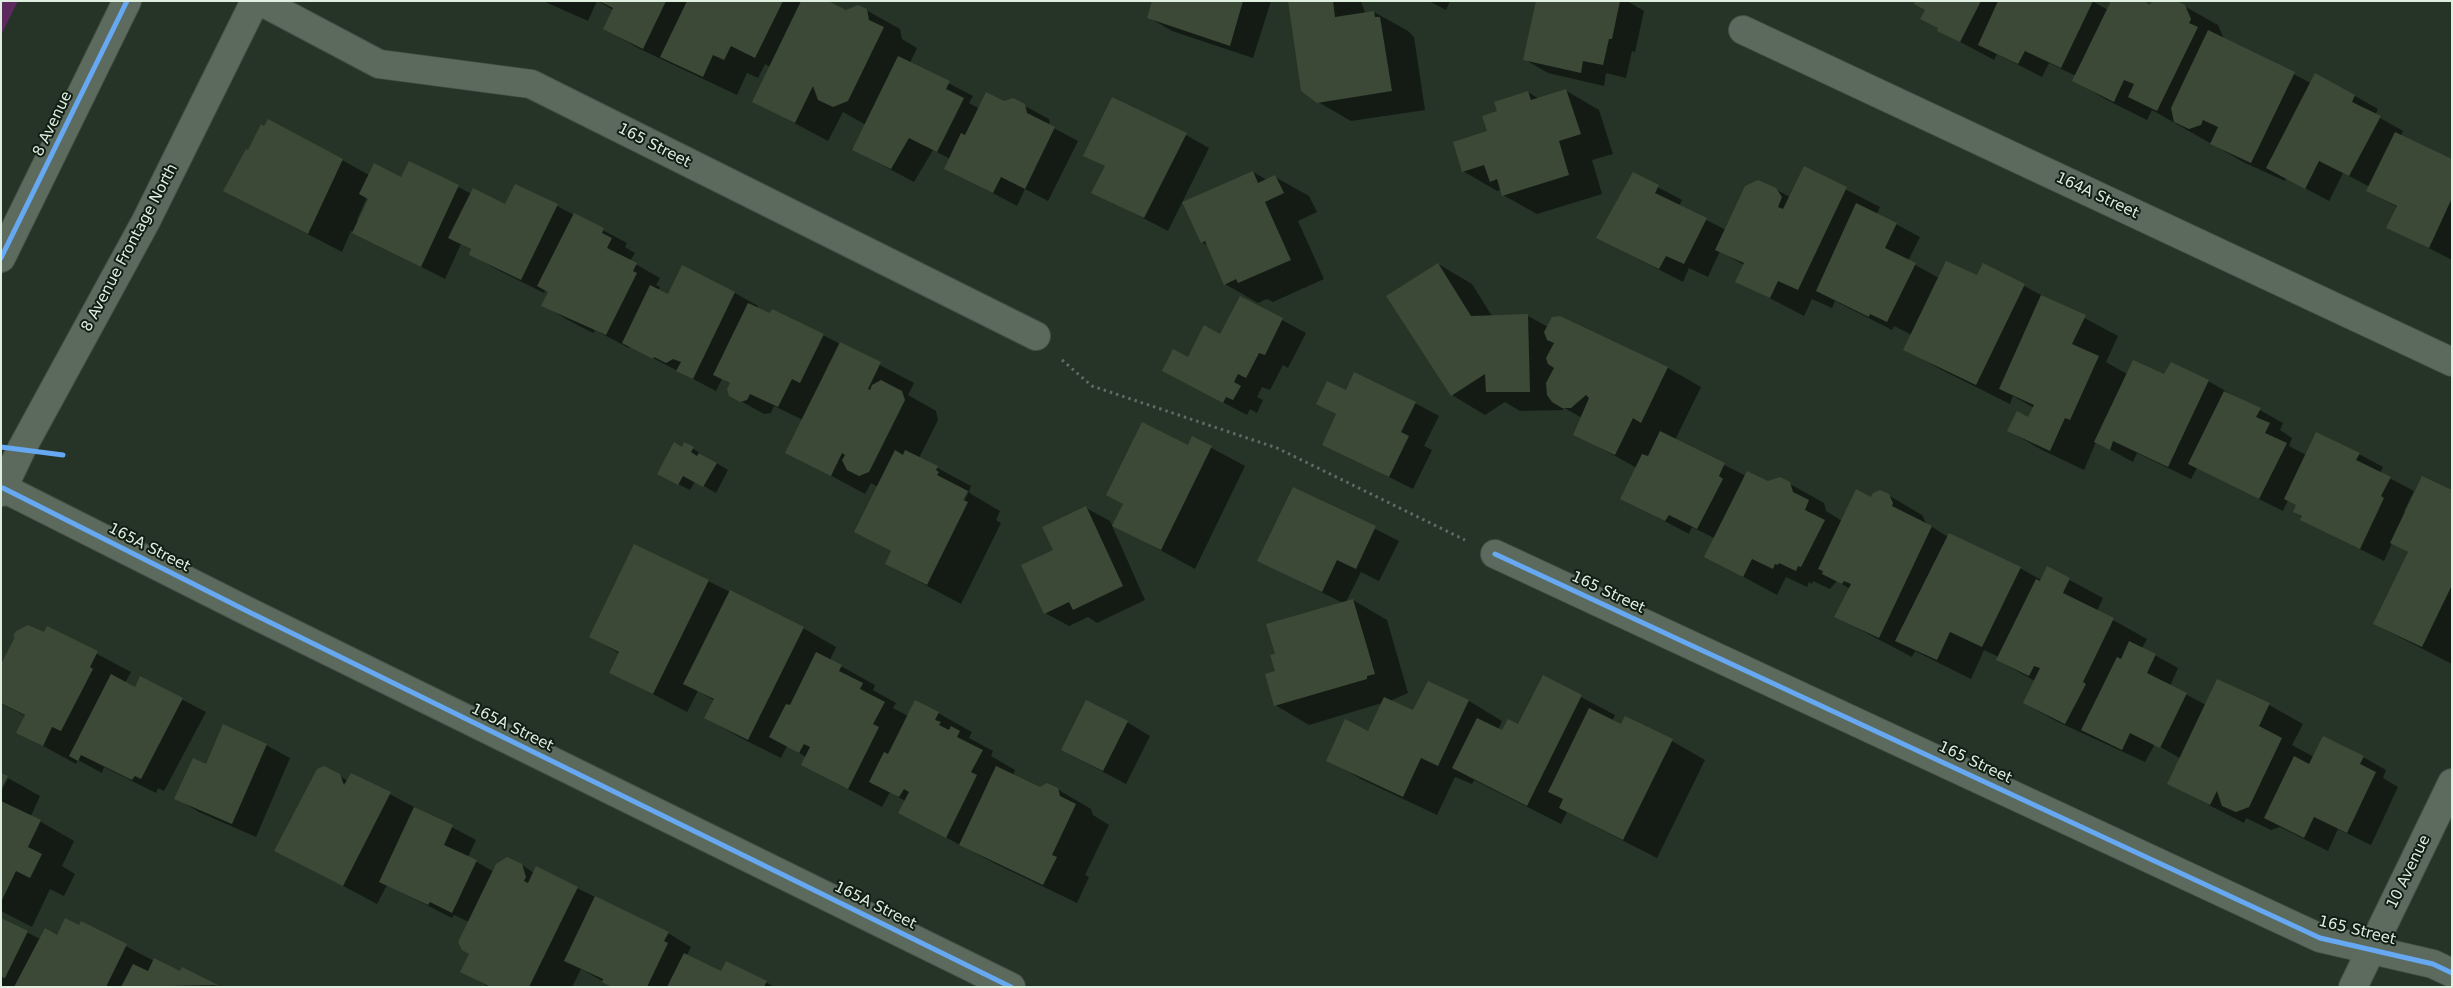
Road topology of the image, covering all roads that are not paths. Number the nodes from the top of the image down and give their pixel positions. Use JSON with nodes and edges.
{"nodes":[{"id":1,"x":127,"y":1,"type":"edge"},
{"id":2,"x":255,"y":1,"type":"edge"},
{"id":3,"x":260,"y":1,"type":"edge"},
{"id":4,"x":1743,"y":30,"type":"dead end"},
{"id":5,"x":1,"y":258,"type":"edge"},
{"id":6,"x":1036,"y":336,"type":"road end"},
{"id":7,"x":2452,"y":362,"type":"edge"},
{"id":8,"x":2,"y":490,"type":"edge"},
{"id":9,"x":1496,"y":554,"type":"road end"},
{"id":10,"x":2452,"y":783,"type":"edge"},
{"id":11,"x":2372,"y":948,"type":"junction"},
{"id":12,"x":2452,"y":973,"type":"edge"},
{"id":13,"x":1011,"y":987,"type":"edge"},
{"id":14,"x":2354,"y":987,"type":"edge"}],
"edges":[{"from":1,"to":5,"type":"main road","name":"8 Avenue"},
{"from":2,"to":8,"type":"street","name":"8 Avenue Frontage North"},
{"from":3,"to":6,"type":"street","name":"165 Street"},
{"from":4,"to":7,"type":"street","name":"164A Street"},
{"from":8,"to":13,"type":"street","name":"165A Street"},
{"from":9,"to":11,"type":"street","name":"165 Street"},
{"from":10,"to":11,"type":"main road","name":"10 Avenue"},
{"from":11,"to":12,"type":"street","name":"165 Street"},
{"from":11,"to":14,"type":"main road","name":"10 Avenue"}]}
